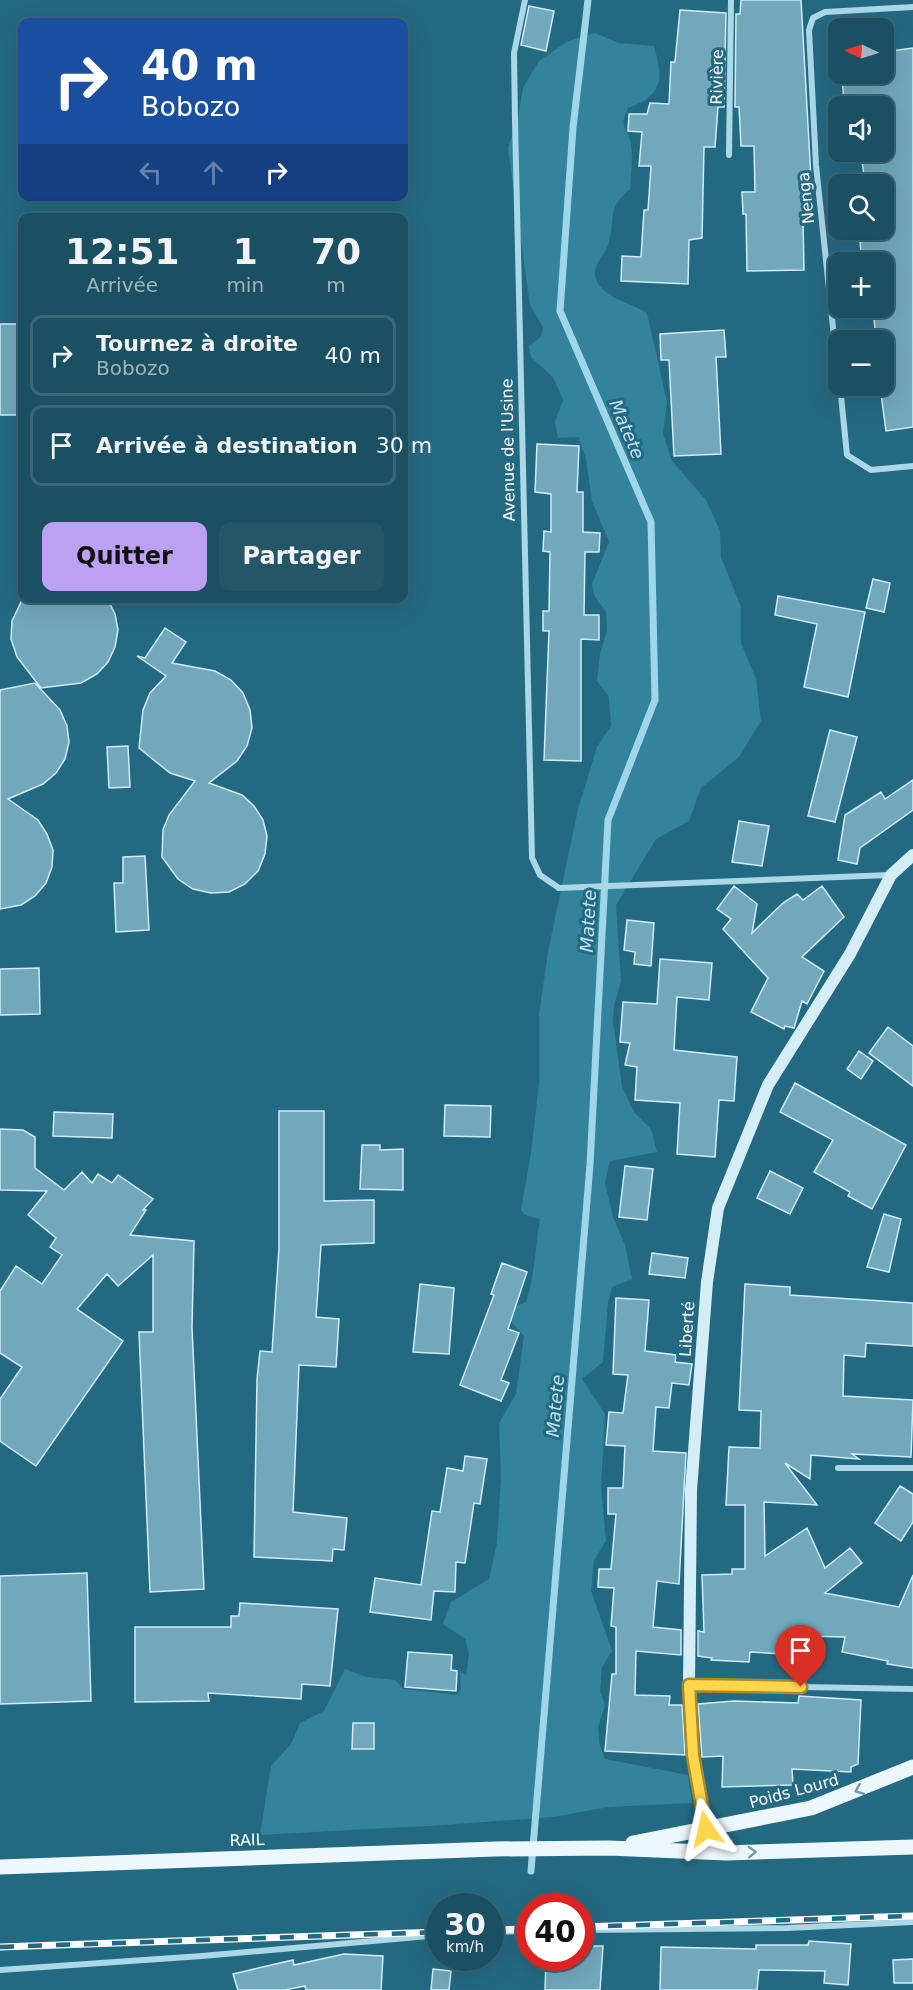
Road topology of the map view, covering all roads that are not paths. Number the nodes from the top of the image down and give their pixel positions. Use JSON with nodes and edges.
{"nodes":[{"id":1,"x":525,"y":0,"type":"edge"},
{"id":2,"x":731,"y":0,"type":"edge"},
{"id":3,"x":913,"y":7,"type":"edge"},
{"id":4,"x":729,"y":155,"type":"dead end"},
{"id":5,"x":833,"y":330,"type":"edge"},
{"id":6,"x":841,"y":396,"type":"edge"},
{"id":7,"x":913,"y":466,"type":"edge"},
{"id":8,"x":913,"y":855,"type":"edge"},
{"id":9,"x":891,"y":875,"type":"junction"},
{"id":10,"x":838,"y":1468,"type":"dead end"},
{"id":11,"x":913,"y":1468,"type":"edge"},
{"id":12,"x":689,"y":1685,"type":"junction"},
{"id":13,"x":913,"y":1689,"type":"edge"},
{"id":14,"x":913,"y":1767,"type":"edge"},
{"id":15,"x":706,"y":1829,"type":"junction"},
{"id":16,"x":913,"y":1847,"type":"edge"},
{"id":17,"x":546,"y":1848,"type":"joint"},
{"id":18,"x":609,"y":1848,"type":"junction"},
{"id":19,"x":0,"y":1867,"type":"edge"},
{"id":20,"x":913,"y":1922,"type":"edge"},
{"id":21,"x":594,"y":1930,"type":"edge"},
{"id":22,"x":426,"y":1936,"type":"edge"},
{"id":23,"x":0,"y":1970,"type":"edge"}],
"edges":[{"from":1,"to":9,"type":"street","name":"Avenue de l'Usine"},
{"from":2,"to":4,"type":"street","name":"Rivière"},
{"from":3,"to":5,"type":"street","name":"Nenga"},
{"from":6,"to":7,"type":"street"},
{"from":8,"to":9,"type":"street","name":"Liberté"},
{"from":9,"to":12,"type":"street","name":"Liberté"},
{"from":10,"to":11,"type":"street"},
{"from":12,"to":13,"type":"street"},
{"from":12,"to":15,"type":"street","name":"Liberté"},
{"from":14,"to":15,"type":"main road","name":"Poids Lourd","one_way":true},
{"from":15,"to":18,"type":"main road","name":"Poids Lourd"},
{"from":18,"to":16,"type":"main road","name":"Poids Lourd","one_way":true},
{"from":17,"to":18,"type":"main road","name":"Poids Lourd"},
{"from":17,"to":19,"type":"main road","name":"RAIL"},
{"from":20,"to":21,"type":"street"},
{"from":22,"to":23,"type":"street"}]}
